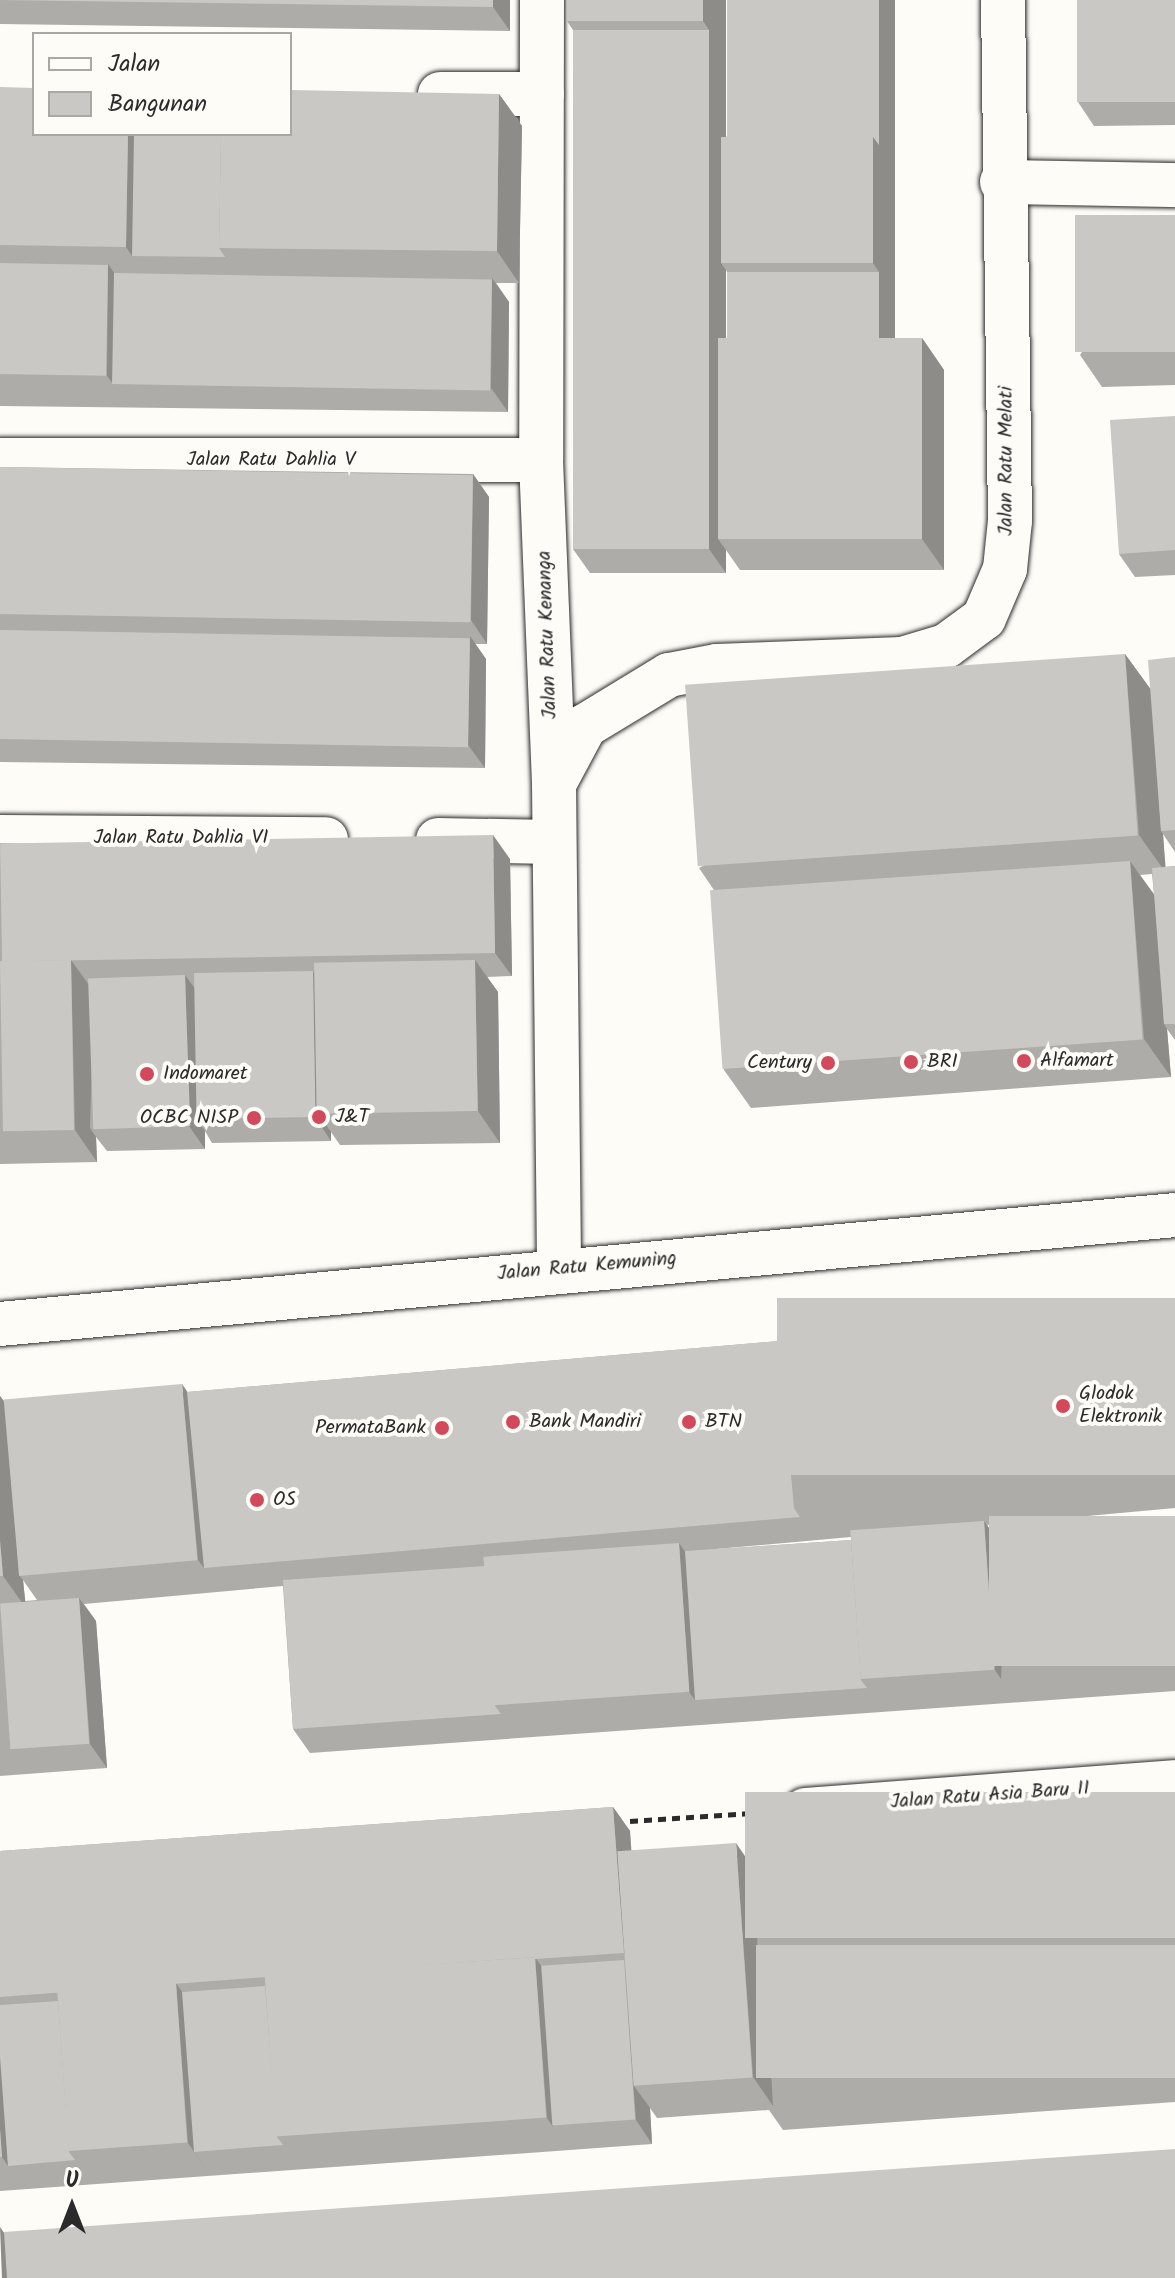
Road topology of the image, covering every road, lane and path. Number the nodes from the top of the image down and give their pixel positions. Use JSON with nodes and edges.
{"nodes":[{"id":1,"x":542,"y":0,"type":"edge"},
{"id":2,"x":1003,"y":0,"type":"edge"},
{"id":3,"x":400,"y":94,"type":"edge"},
{"id":4,"x":542,"y":94,"type":"junction"},
{"id":5,"x":1002,"y":182,"type":"junction"},
{"id":6,"x":1175,"y":185,"type":"edge"},
{"id":7,"x":0,"y":460,"type":"edge"},
{"id":8,"x":541,"y":460,"type":"junction"},
{"id":9,"x":554,"y":784,"type":"junction"},
{"id":10,"x":0,"y":837,"type":"edge"},
{"id":11,"x":554,"y":842,"type":"junction"},
{"id":12,"x":1175,"y":1215,"type":"edge"},
{"id":13,"x":559,"y":1269,"type":"junction"},
{"id":14,"x":0,"y":1324,"type":"edge"},
{"id":15,"x":1175,"y":1782,"type":"edge"},
{"id":16,"x":805,"y":1810,"type":"joint"},
{"id":17,"x":630,"y":1821,"type":"dead end"}],
"edges":[{"from":1,"to":4,"type":"street","name":"Jalan Ratu Kenanga"},
{"from":2,"to":5,"type":"street","name":"Jalan Ratu Melati"},
{"from":3,"to":4,"type":"street"},
{"from":4,"to":8,"type":"street","name":"Jalan Ratu Kenanga"},
{"from":5,"to":6,"type":"street"},
{"from":5,"to":9,"type":"street","name":"Jalan Ratu Melati"},
{"from":7,"to":8,"type":"street","name":"Jalan Ratu Dahlia V"},
{"from":8,"to":9,"type":"street","name":"Jalan Ratu Kenanga"},
{"from":9,"to":11,"type":"street","name":"Jalan Ratu Kenanga"},
{"from":10,"to":11,"type":"street","name":"Jalan Ratu Dahlia VI"},
{"from":11,"to":13,"type":"street","name":"Jalan Ratu Kenanga"},
{"from":12,"to":13,"type":"street","name":"Jalan Ratu Kemuning"},
{"from":13,"to":14,"type":"street","name":"Jalan Ratu Kemuning"},
{"from":15,"to":16,"type":"street","name":"Jalan Ratu Asia Baru II"},
{"from":16,"to":17,"type":"path"}]}
